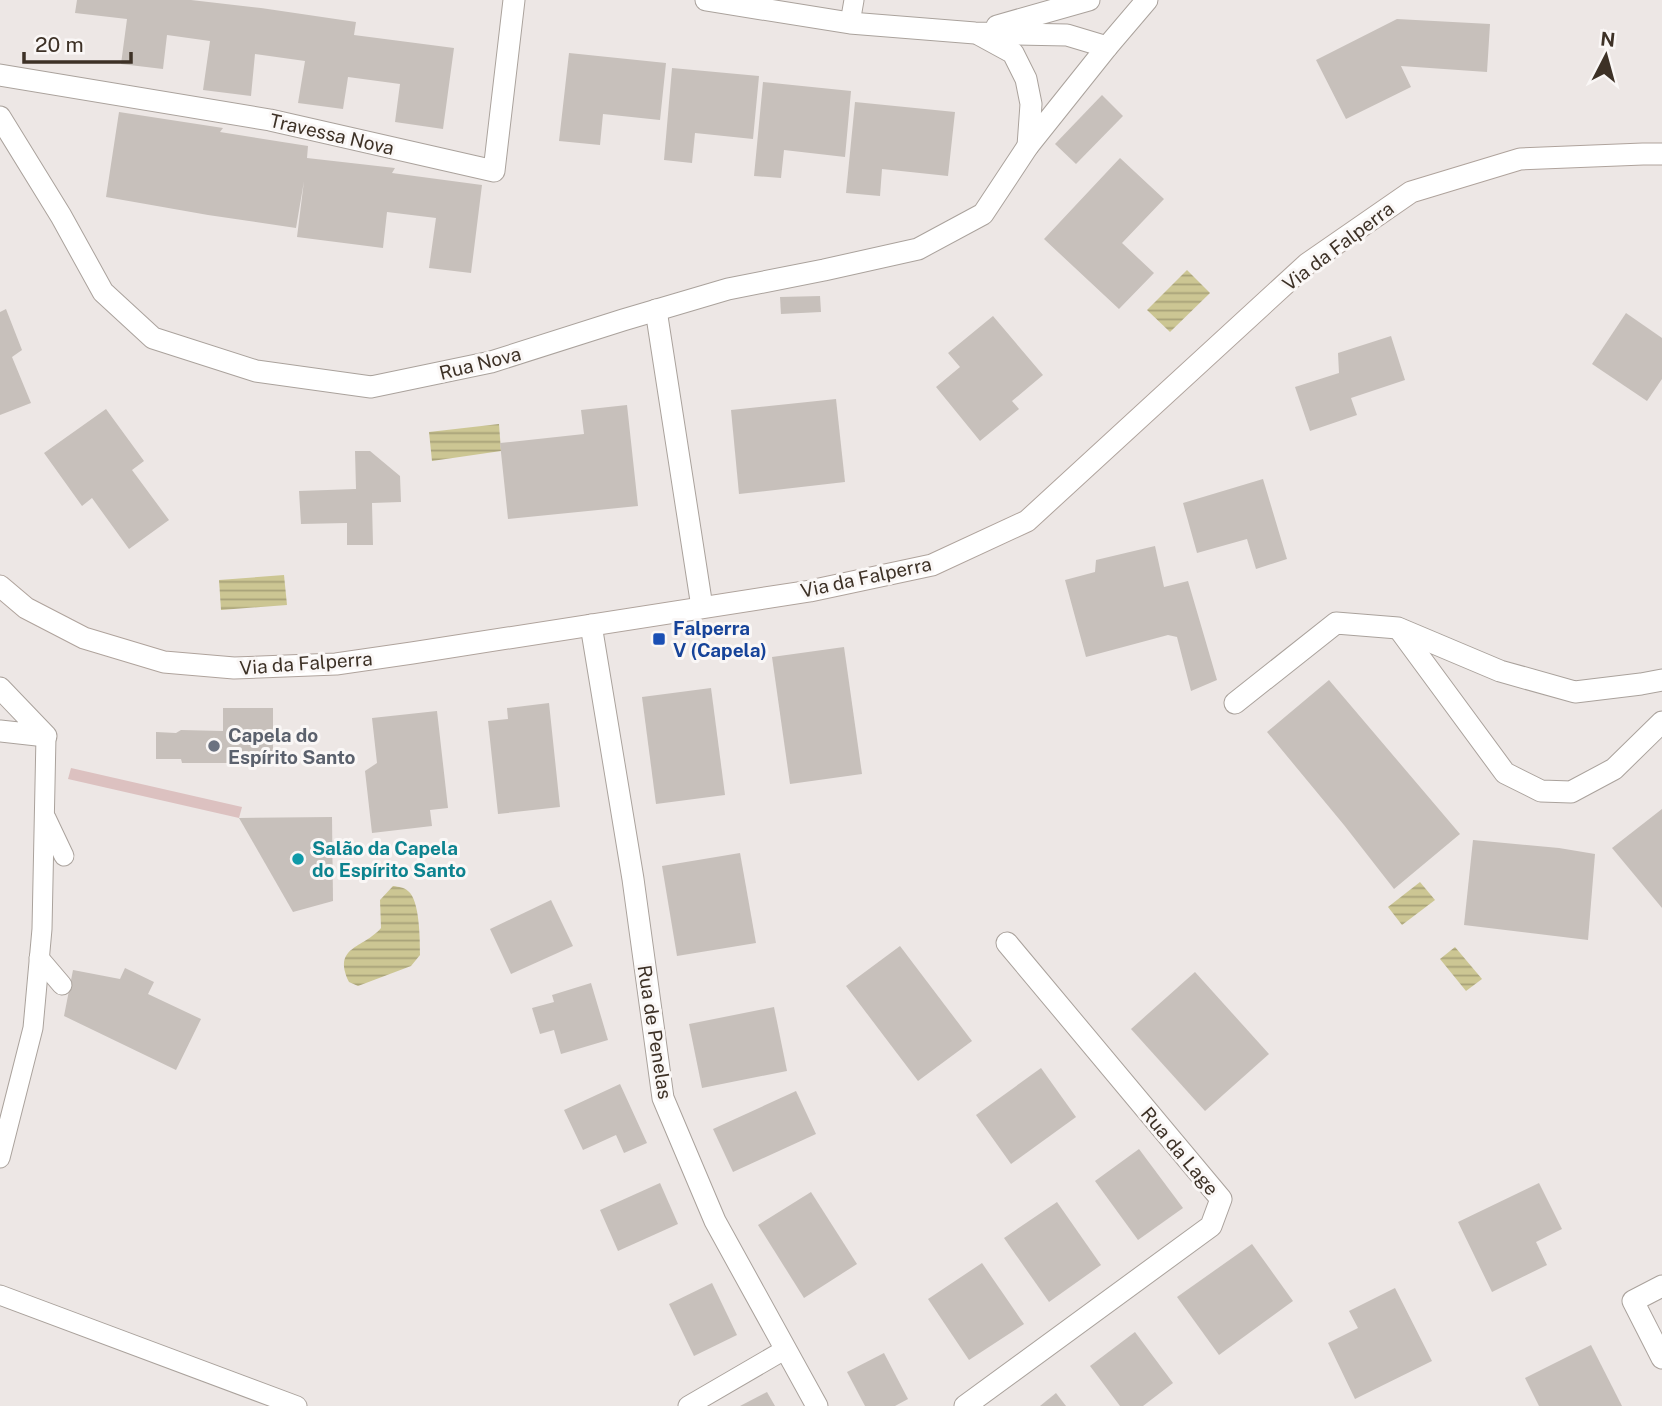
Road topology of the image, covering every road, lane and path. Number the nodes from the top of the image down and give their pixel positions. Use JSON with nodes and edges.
{"nodes":[{"id":1,"x":513,"y":0,"type":"edge"},
{"id":2,"x":706,"y":0,"type":"edge"},
{"id":3,"x":853,"y":0,"type":"edge"},
{"id":4,"x":1088,"y":0,"type":"edge"},
{"id":5,"x":1147,"y":0,"type":"edge"},
{"id":6,"x":850,"y":23,"type":"junction"},
{"id":7,"x":975,"y":33,"type":"junction"},
{"id":8,"x":1107,"y":47,"type":"junction"},
{"id":9,"x":0,"y":75,"type":"edge"},
{"id":10,"x":0,"y":117,"type":"edge"},
{"id":11,"x":1028,"y":146,"type":"junction"},
{"id":12,"x":1662,"y":155,"type":"edge"},
{"id":13,"x":656,"y":310,"type":"junction"},
{"id":14,"x":0,"y":586,"type":"edge"},
{"id":15,"x":702,"y":607,"type":"junction"},
{"id":16,"x":591,"y":625,"type":"junction"},
{"id":17,"x":1398,"y":628,"type":"junction"},
{"id":18,"x":1662,"y":680,"type":"edge"},
{"id":19,"x":0,"y":688,"type":"edge"},
{"id":20,"x":1235,"y":703,"type":"dead end"},
{"id":21,"x":1662,"y":722,"type":"edge"},
{"id":22,"x":0,"y":732,"type":"edge"},
{"id":23,"x":46,"y":736,"type":"junction"},
{"id":24,"x":44,"y":814,"type":"junction"},
{"id":25,"x":64,"y":856,"type":"dead end"},
{"id":26,"x":1007,"y":943,"type":"dead end"},
{"id":27,"x":39,"y":958,"type":"junction"},
{"id":28,"x":62,"y":985,"type":"dead end"},
{"id":29,"x":0,"y":1158,"type":"edge"},
{"id":30,"x":1662,"y":1286,"type":"edge"},
{"id":31,"x":0,"y":1295,"type":"edge"},
{"id":32,"x":786,"y":1349,"type":"junction"},
{"id":33,"x":1662,"y":1358,"type":"edge"},
{"id":34,"x":297,"y":1406,"type":"edge"},
{"id":35,"x":688,"y":1406,"type":"edge"},
{"id":36,"x":817,"y":1406,"type":"edge"},
{"id":37,"x":965,"y":1406,"type":"edge"}],
"edges":[{"from":1,"to":9,"type":"street","name":"Travessa Nova"},
{"from":2,"to":6,"type":"street"},
{"from":3,"to":6,"type":"lane"},
{"from":4,"to":7,"type":"street"},
{"from":5,"to":8,"type":"street","name":"Rua Nova"},
{"from":6,"to":7,"type":"street"},
{"from":7,"to":8,"type":"street"},
{"from":7,"to":11,"type":"street"},
{"from":8,"to":11,"type":"street","name":"Rua Nova"},
{"from":10,"to":13,"type":"street","name":"Rua Nova"},
{"from":11,"to":13,"type":"street","name":"Rua Nova"},
{"from":12,"to":15,"type":"street","name":"Via da Falperra"},
{"from":13,"to":15,"type":"street"},
{"from":14,"to":16,"type":"street","name":"Via da Falperra"},
{"from":15,"to":16,"type":"street","name":"Via da Falperra"},
{"from":16,"to":32,"type":"street","name":"Rua de Penelas"},
{"from":17,"to":18,"type":"street"},
{"from":17,"to":20,"type":"street"},
{"from":17,"to":21,"type":"street"},
{"from":19,"to":23,"type":"street"},
{"from":22,"to":23,"type":"street"},
{"from":23,"to":24,"type":"lane"},
{"from":24,"to":25,"type":"lane"},
{"from":24,"to":27,"type":"lane"},
{"from":26,"to":37,"type":"street","name":"Rua da Lage"},
{"from":27,"to":28,"type":"lane"},
{"from":27,"to":29,"type":"lane"},
{"from":30,"to":33,"type":"street"},
{"from":31,"to":34,"type":"lane"},
{"from":32,"to":35,"type":"lane"},
{"from":32,"to":36,"type":"street","name":"Rua de Penelas"}]}
